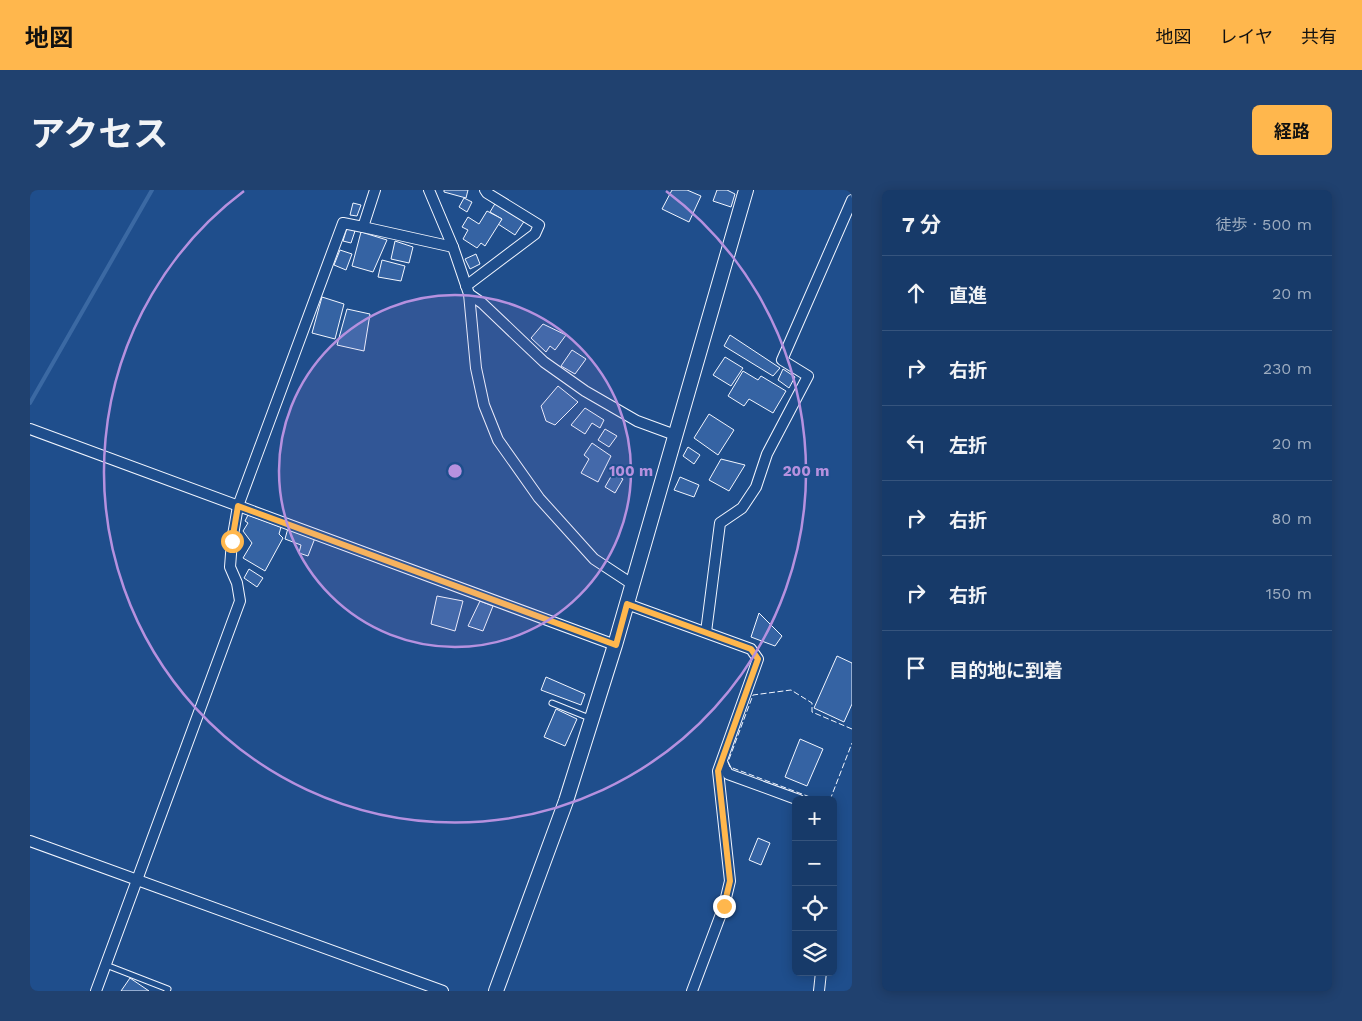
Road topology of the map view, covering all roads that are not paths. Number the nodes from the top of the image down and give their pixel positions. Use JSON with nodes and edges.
{"nodes":[{"id":1,"x":374,"y":190,"type":"edge"},
{"id":2,"x":429,"y":190,"type":"edge"},
{"id":3,"x":485,"y":190,"type":"edge"},
{"id":4,"x":746,"y":190,"type":"edge"},
{"id":5,"x":852,"y":200,"type":"edge"},
{"id":6,"x":363,"y":227,"type":"junction"},
{"id":7,"x":453,"y":247,"type":"junction"},
{"id":8,"x":467,"y":290,"type":"junction"},
{"id":9,"x":30,"y":428,"type":"edge"},
{"id":10,"x":675,"y":435,"type":"junction"},
{"id":11,"x":238,"y":506,"type":"junction"},
{"id":12,"x":632,"y":584,"type":"junction"},
{"id":13,"x":627,"y":604,"type":"junction"},
{"id":14,"x":706,"y":632,"type":"junction"},
{"id":15,"x":616,"y":645,"type":"junction"},
{"id":16,"x":552,"y":703,"type":"dead end"},
{"id":17,"x":592,"y":719,"type":"junction"},
{"id":18,"x":722,"y":762,"type":"junction"},
{"id":19,"x":792,"y":797,"type":"edge"},
{"id":20,"x":30,"y":841,"type":"edge"},
{"id":21,"x":137,"y":880,"type":"junction"},
{"id":22,"x":106,"y":965,"type":"junction"},
{"id":23,"x":821,"y":976,"type":"edge"},
{"id":24,"x":96,"y":991,"type":"edge"},
{"id":25,"x":167,"y":991,"type":"edge"},
{"id":26,"x":443,"y":991,"type":"edge"},
{"id":27,"x":496,"y":991,"type":"edge"},
{"id":28,"x":692,"y":991,"type":"edge"},
{"id":29,"x":819,"y":991,"type":"edge"}],
"edges":[{"from":1,"to":6,"type":"street"},
{"from":2,"to":7,"type":"street"},
{"from":3,"to":8,"type":"street"},
{"from":4,"to":10,"type":"street"},
{"from":5,"to":14,"type":"street"},
{"from":6,"to":7,"type":"street"},
{"from":6,"to":11,"type":"street"},
{"from":7,"to":8,"type":"street"},
{"from":8,"to":10,"type":"street"},
{"from":8,"to":12,"type":"street"},
{"from":9,"to":11,"type":"street"},
{"from":10,"to":12,"type":"street"},
{"from":11,"to":15,"type":"street"},
{"from":11,"to":21,"type":"street"},
{"from":12,"to":13,"type":"street"},
{"from":13,"to":14,"type":"street"},
{"from":13,"to":15,"type":"street"},
{"from":14,"to":18,"type":"street"},
{"from":15,"to":17,"type":"street"},
{"from":16,"to":17,"type":"lane"},
{"from":17,"to":27,"type":"street"},
{"from":18,"to":19,"type":"street"},
{"from":18,"to":28,"type":"street"},
{"from":20,"to":21,"type":"street"},
{"from":21,"to":22,"type":"street"},
{"from":21,"to":26,"type":"street"},
{"from":22,"to":24,"type":"street"},
{"from":22,"to":25,"type":"lane"},
{"from":23,"to":29,"type":"street"}]}
